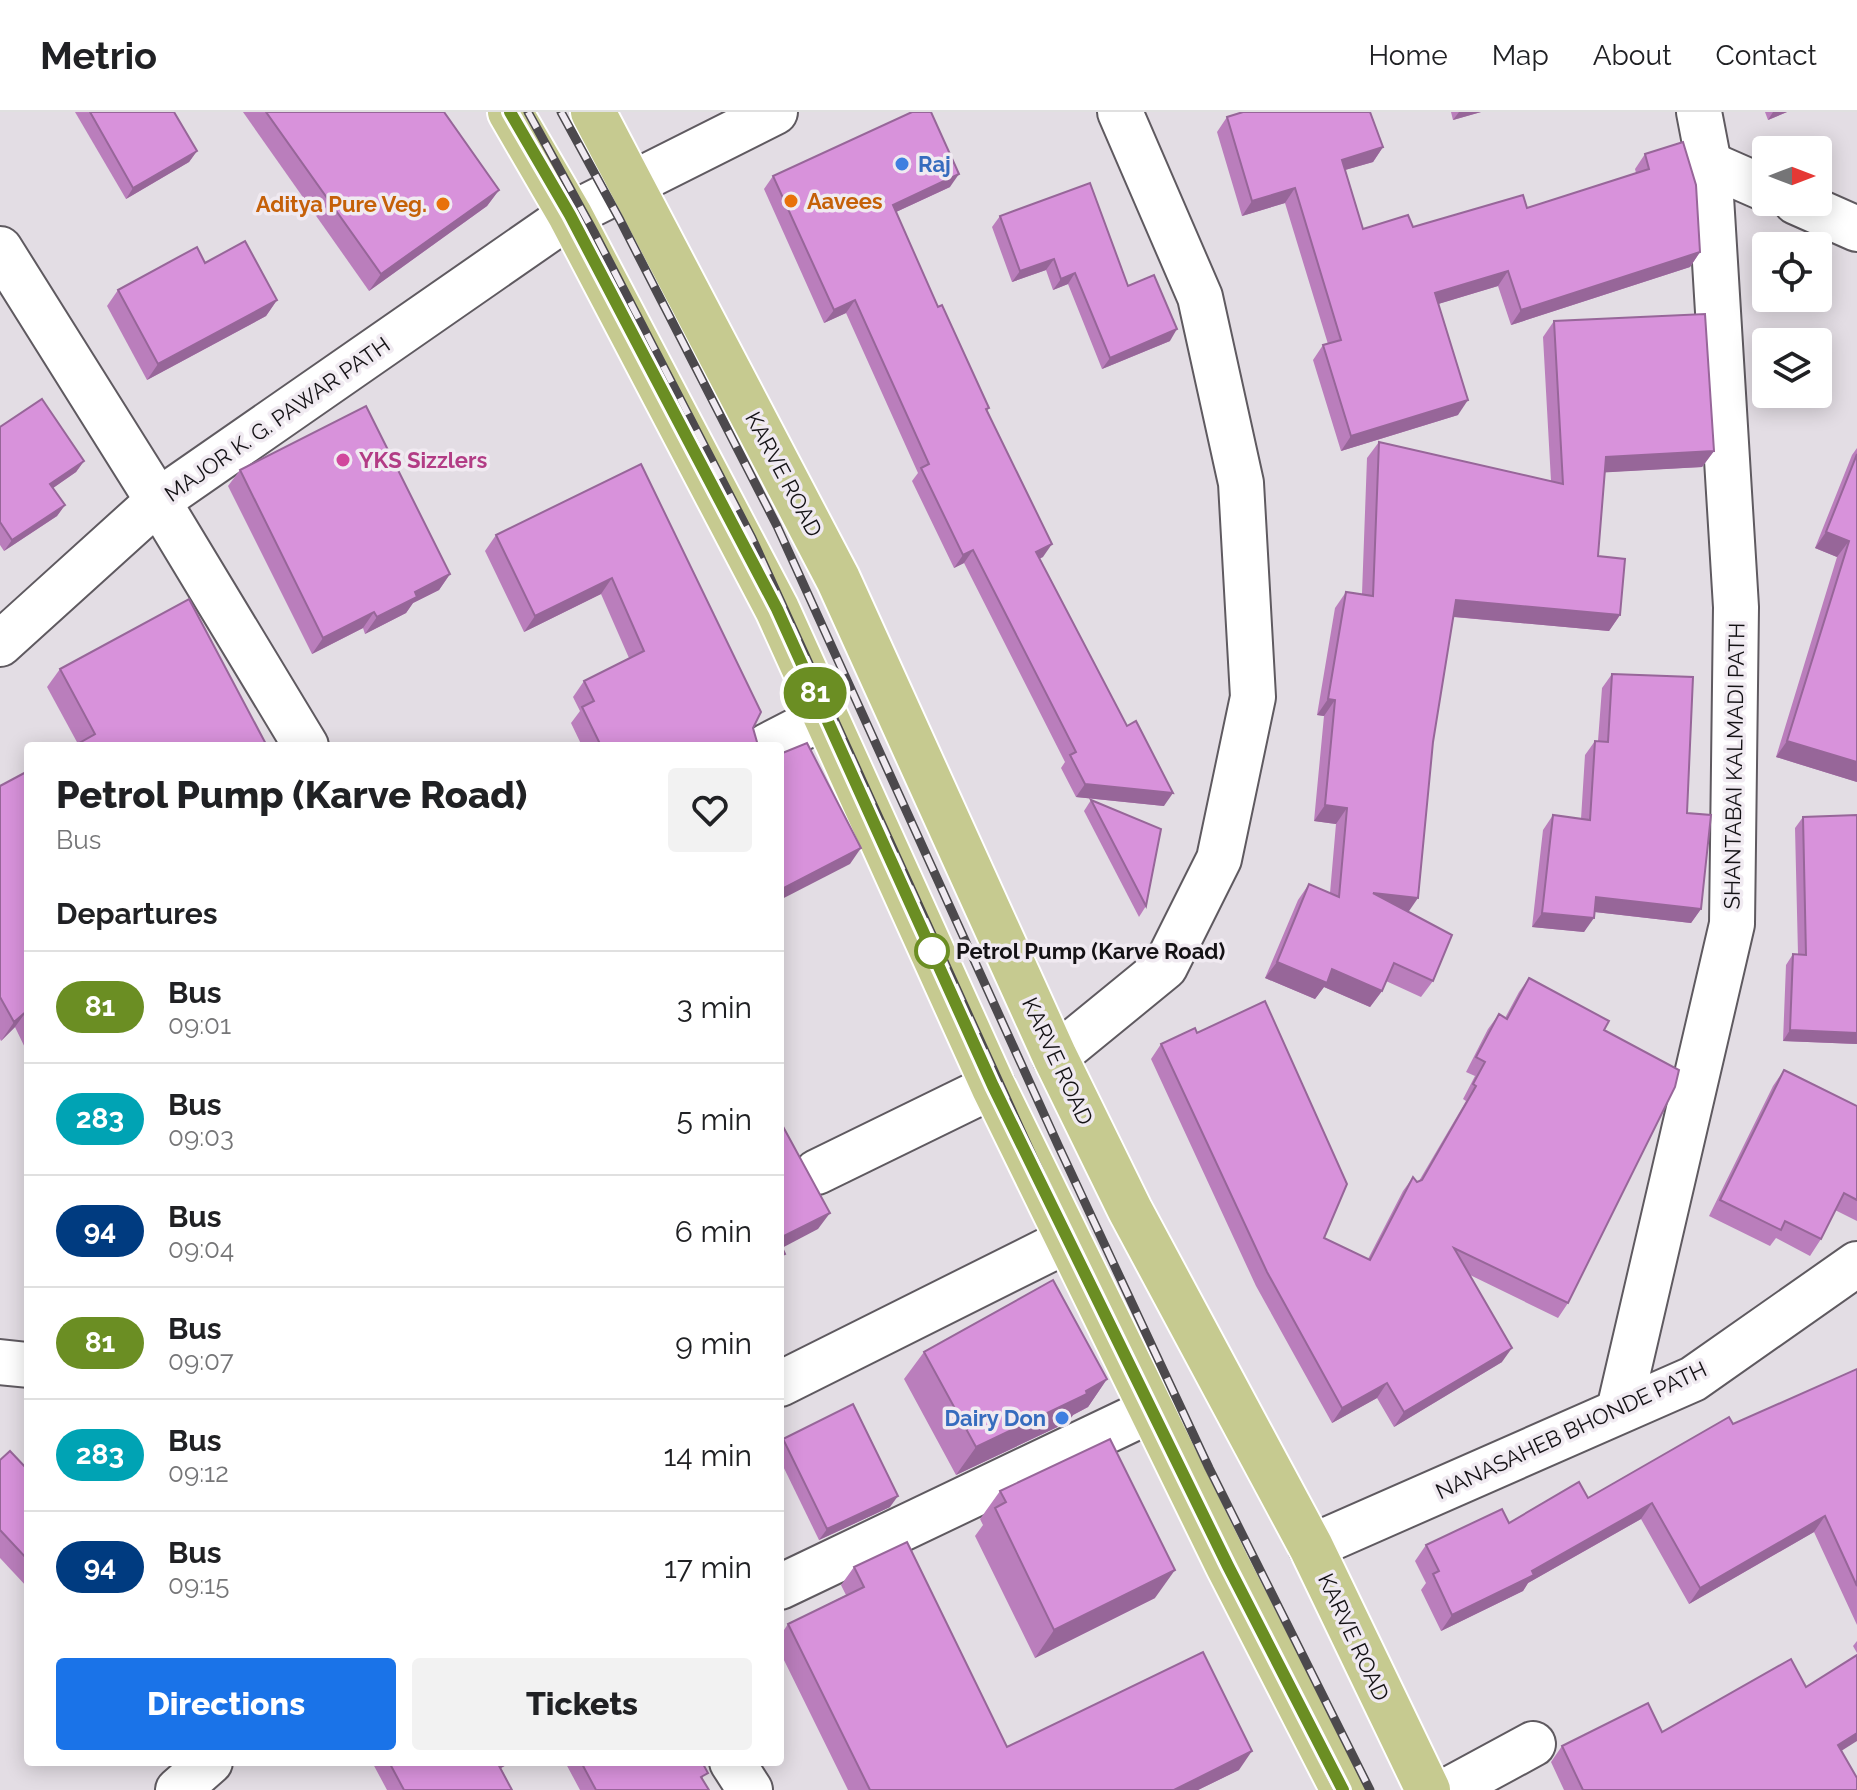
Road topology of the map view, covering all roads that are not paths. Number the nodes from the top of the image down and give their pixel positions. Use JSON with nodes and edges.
{"nodes":[{"id":1,"x":510,"y":112,"type":"edge"},
{"id":2,"x":593,"y":112,"type":"edge"},
{"id":3,"x":775,"y":112,"type":"edge"},
{"id":4,"x":1120,"y":112,"type":"edge"},
{"id":5,"x":1699,"y":112,"type":"edge"},
{"id":6,"x":1709,"y":164,"type":"junction"},
{"id":7,"x":630,"y":183,"type":"junction"},
{"id":8,"x":1752,"y":183,"type":"edge"},
{"id":9,"x":570,"y":215,"type":"junction"},
{"id":10,"x":1828,"y":216,"type":"edge"},
{"id":11,"x":1857,"y":229,"type":"edge"},
{"id":12,"x":0,"y":249,"type":"edge"},
{"id":13,"x":158,"y":501,"type":"junction"},
{"id":14,"x":0,"y":644,"type":"edge"},
{"id":15,"x":825,"y":716,"type":"junction"},
{"id":16,"x":304,"y":742,"type":"edge"},
{"id":17,"x":775,"y":742,"type":"edge"},
{"id":18,"x":1055,"y":1057,"type":"junction"},
{"id":19,"x":993,"y":1086,"type":"junction"},
{"id":20,"x":817,"y":1172,"type":"dead end"},
{"id":21,"x":1068,"y":1240,"type":"junction"},
{"id":22,"x":1857,"y":1264,"type":"edge"},
{"id":23,"x":0,"y":1362,"type":"edge"},
{"id":24,"x":24,"y":1365,"type":"edge"},
{"id":25,"x":784,"y":1382,"type":"edge"},
{"id":26,"x":1151,"y":1410,"type":"junction"},
{"id":27,"x":1619,"y":1410,"type":"junction"},
{"id":28,"x":1311,"y":1547,"type":"junction"},
{"id":29,"x":784,"y":1585,"type":"edge"},
{"id":30,"x":1533,"y":1744,"type":"dead end"},
{"id":31,"x":205,"y":1766,"type":"edge"},
{"id":32,"x":735,"y":1766,"type":"edge"},
{"id":33,"x":178,"y":1790,"type":"edge"},
{"id":34,"x":750,"y":1790,"type":"edge"},
{"id":35,"x":1343,"y":1790,"type":"edge"},
{"id":36,"x":1428,"y":1790,"type":"edge"},
{"id":37,"x":1448,"y":1790,"type":"edge"}],
"edges":[{"from":1,"to":9,"type":"main road"},
{"from":2,"to":7,"type":"main road","name":"KARVE ROAD"},
{"from":3,"to":7,"type":"street","name":"MAJOR K. G. PAWAR PATH"},
{"from":4,"to":18,"type":"street"},
{"from":5,"to":6,"type":"street","name":"SHANTABAI KALMADI PATH"},
{"from":6,"to":8,"type":"street"},
{"from":6,"to":27,"type":"street","name":"SHANTABAI KALMADI PATH"},
{"from":7,"to":9,"type":"street","name":"MAJOR K. G. PAWAR PATH"},
{"from":7,"to":18,"type":"main road","name":"KARVE ROAD"},
{"from":9,"to":13,"type":"street","name":"MAJOR K. G. PAWAR PATH"},
{"from":9,"to":15,"type":"main road"},
{"from":10,"to":11,"type":"street"},
{"from":12,"to":13,"type":"street"},
{"from":13,"to":14,"type":"street","name":"MAJOR K. G. PAWAR PATH"},
{"from":13,"to":16,"type":"street"},
{"from":15,"to":17,"type":"street"},
{"from":15,"to":19,"type":"main road"},
{"from":18,"to":28,"type":"main road","name":"KARVE ROAD"},
{"from":19,"to":20,"type":"street"},
{"from":19,"to":21,"type":"main road"},
{"from":21,"to":25,"type":"street"},
{"from":21,"to":26,"type":"main road"},
{"from":22,"to":27,"type":"street","name":"NANASAHEB BHONDE PATH"},
{"from":23,"to":24,"type":"street"},
{"from":26,"to":29,"type":"street"},
{"from":26,"to":35,"type":"main road"},
{"from":27,"to":28,"type":"street","name":"NANASAHEB BHONDE PATH"},
{"from":28,"to":36,"type":"main road","name":"KARVE ROAD"},
{"from":30,"to":37,"type":"street"},
{"from":31,"to":33,"type":"street"},
{"from":32,"to":34,"type":"street"}]}
